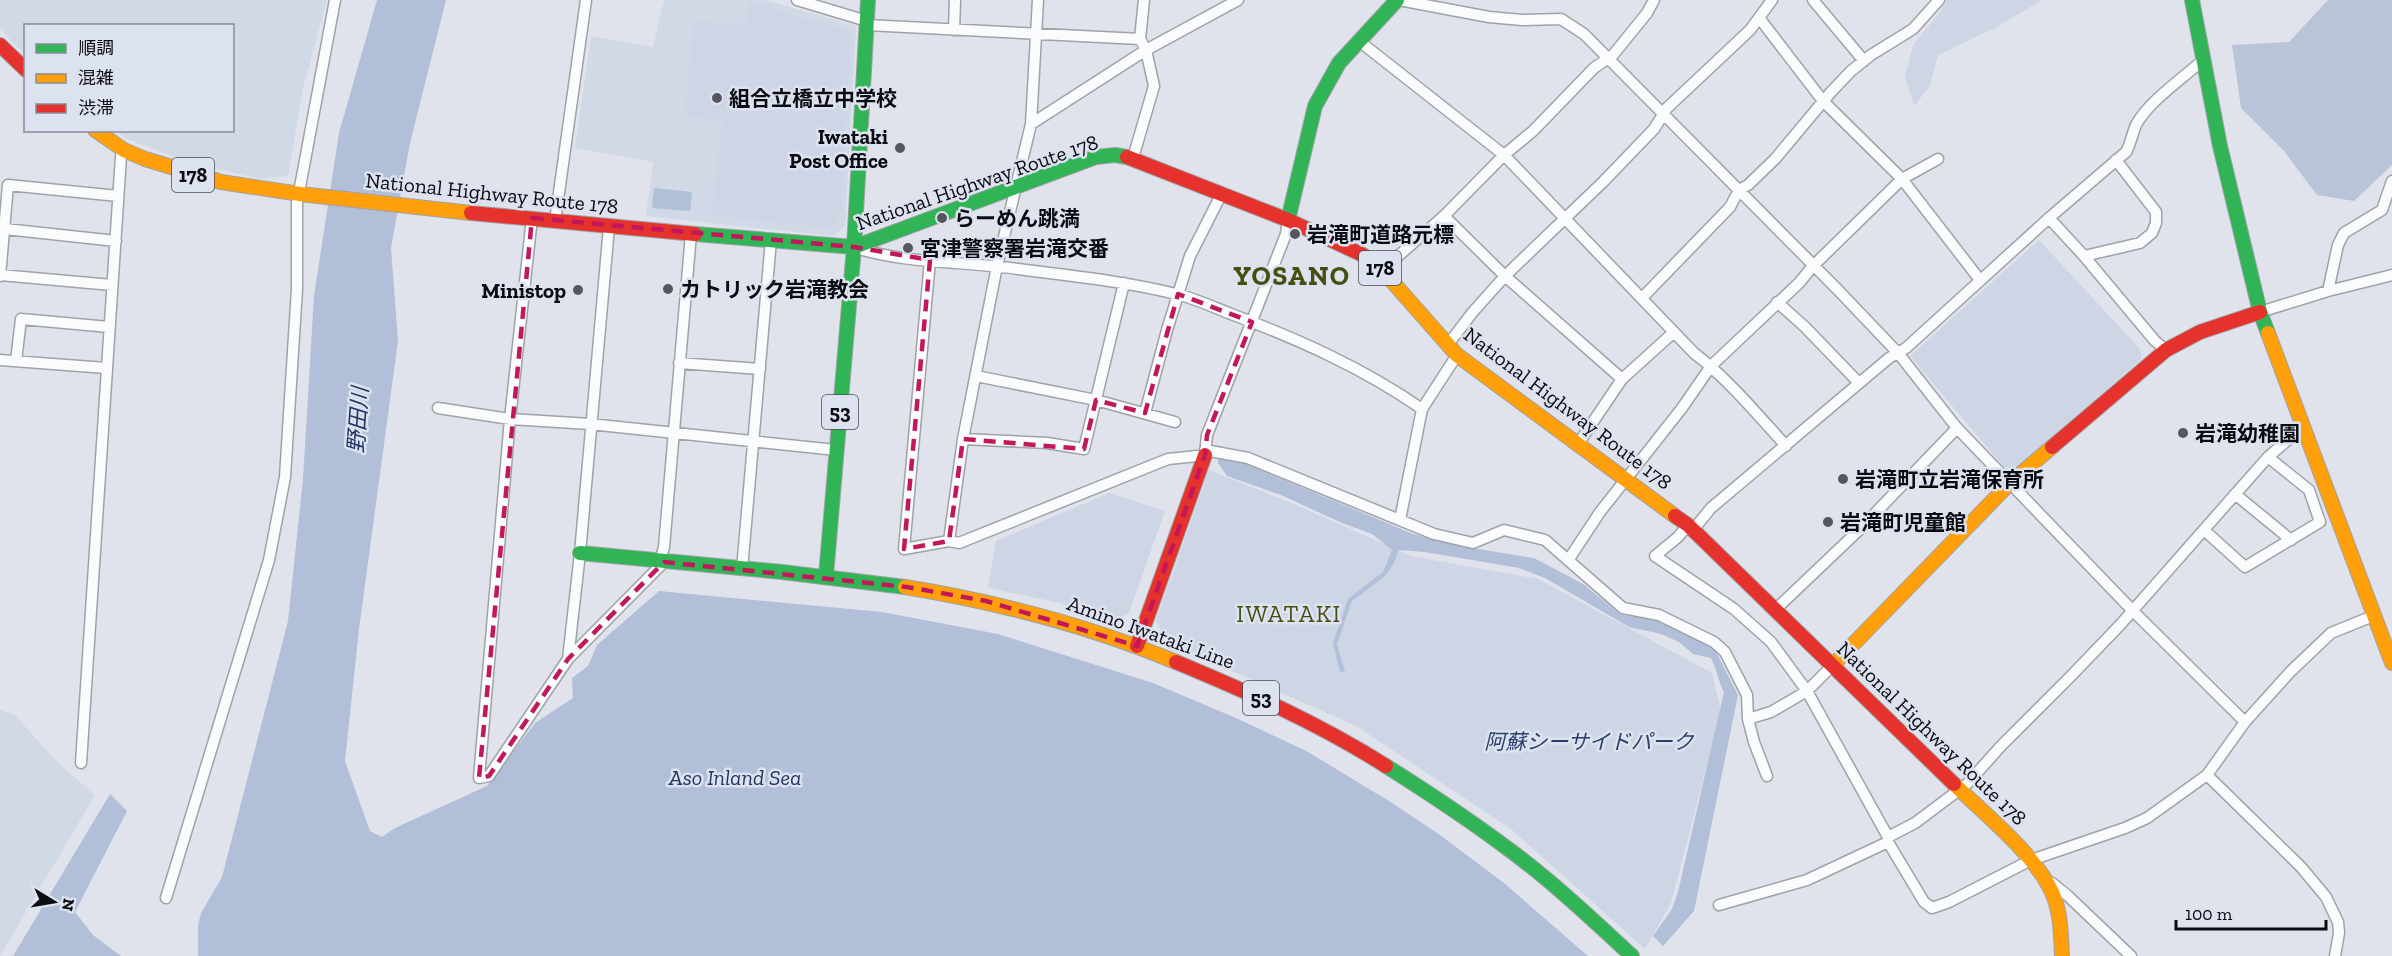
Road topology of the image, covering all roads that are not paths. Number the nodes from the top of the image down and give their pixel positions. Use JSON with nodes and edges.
{"nodes":[{"id":1,"x":335,"y":0,"type":"edge"},
{"id":2,"x":586,"y":0,"type":"edge"},
{"id":3,"x":797,"y":0,"type":"edge"},
{"id":4,"x":868,"y":0,"type":"edge"},
{"id":5,"x":955,"y":0,"type":"edge"},
{"id":6,"x":1038,"y":0,"type":"edge"},
{"id":7,"x":1144,"y":0,"type":"edge"},
{"id":8,"x":1238,"y":0,"type":"edge"},
{"id":9,"x":1398,"y":0,"type":"edge"},
{"id":10,"x":1654,"y":0,"type":"edge"},
{"id":11,"x":1772,"y":0,"type":"edge"},
{"id":12,"x":1814,"y":0,"type":"edge"},
{"id":13,"x":1939,"y":0,"type":"edge"},
{"id":14,"x":2192,"y":0,"type":"edge"},
{"id":15,"x":1760,"y":19,"type":"junction"},
{"id":16,"x":867,"y":23,"type":"junction"},
{"id":17,"x":954,"y":30,"type":"junction"},
{"id":18,"x":1036,"y":34,"type":"junction"},
{"id":19,"x":1140,"y":39,"type":"junction"},
{"id":20,"x":1359,"y":41,"type":"junction"},
{"id":21,"x":0,"y":45,"type":"edge"},
{"id":22,"x":1146,"y":50,"type":"junction"},
{"id":23,"x":1608,"y":57,"type":"junction"},
{"id":24,"x":2203,"y":60,"type":"junction"},
{"id":25,"x":1864,"y":61,"type":"junction"},
{"id":26,"x":24,"y":68,"type":"edge"},
{"id":27,"x":1823,"y":101,"type":"junction"},
{"id":28,"x":1664,"y":114,"type":"junction"},
{"id":29,"x":1031,"y":124,"type":"junction"},
{"id":30,"x":98,"y":132,"type":"edge"},
{"id":31,"x":124,"y":150,"type":"junction"},
{"id":32,"x":1504,"y":155,"type":"junction"},
{"id":33,"x":1133,"y":158,"type":"junction"},
{"id":34,"x":1938,"y":159,"type":"dead end"},
{"id":35,"x":2116,"y":160,"type":"junction"},
{"id":36,"x":1902,"y":179,"type":"junction"},
{"id":37,"x":2392,"y":181,"type":"edge"},
{"id":38,"x":1015,"y":185,"type":"junction"},
{"id":39,"x":1739,"y":190,"type":"junction"},
{"id":40,"x":1222,"y":193,"type":"junction"},
{"id":41,"x":300,"y":194,"type":"junction"},
{"id":42,"x":118,"y":196,"type":"junction"},
{"id":43,"x":1444,"y":216,"type":"junction"},
{"id":44,"x":532,"y":218,"type":"junction"},
{"id":45,"x":1564,"y":218,"type":"junction"},
{"id":46,"x":2049,"y":218,"type":"junction"},
{"id":47,"x":555,"y":220,"type":"junction"},
{"id":48,"x":1288,"y":220,"type":"junction"},
{"id":49,"x":609,"y":227,"type":"junction"},
{"id":50,"x":5,"y":230,"type":"junction"},
{"id":51,"x":691,"y":234,"type":"junction"},
{"id":52,"x":771,"y":240,"type":"junction"},
{"id":53,"x":116,"y":241,"type":"junction"},
{"id":54,"x":854,"y":247,"type":"junction"},
{"id":55,"x":2084,"y":256,"type":"junction"},
{"id":56,"x":930,"y":260,"type":"junction"},
{"id":57,"x":997,"y":266,"type":"junction"},
{"id":58,"x":1813,"y":266,"type":"junction"},
{"id":59,"x":1382,"y":270,"type":"junction"},
{"id":60,"x":0,"y":275,"type":"edge"},
{"id":61,"x":2392,"y":275,"type":"edge"},
{"id":62,"x":1505,"y":276,"type":"junction"},
{"id":63,"x":1980,"y":279,"type":"junction"},
{"id":64,"x":1124,"y":283,"type":"junction"},
{"id":65,"x":112,"y":285,"type":"junction"},
{"id":66,"x":2328,"y":291,"type":"junction"},
{"id":67,"x":1178,"y":294,"type":"junction"},
{"id":68,"x":1642,"y":298,"type":"junction"},
{"id":69,"x":1777,"y":302,"type":"junction"},
{"id":70,"x":2260,"y":312,"type":"junction"},
{"id":71,"x":1252,"y":322,"type":"junction"},
{"id":72,"x":109,"y":327,"type":"junction"},
{"id":73,"x":1674,"y":332,"type":"junction"},
{"id":74,"x":1452,"y":350,"type":"junction"},
{"id":75,"x":2166,"y":350,"type":"junction"},
{"id":76,"x":1898,"y":353,"type":"junction"},
{"id":77,"x":0,"y":360,"type":"edge"},
{"id":78,"x":16,"y":361,"type":"junction"},
{"id":79,"x":680,"y":363,"type":"junction"},
{"id":80,"x":1711,"y":366,"type":"junction"},
{"id":81,"x":106,"y":368,"type":"junction"},
{"id":82,"x":760,"y":369,"type":"junction"},
{"id":83,"x":976,"y":376,"type":"junction"},
{"id":84,"x":1622,"y":379,"type":"junction"},
{"id":85,"x":1859,"y":383,"type":"junction"},
{"id":86,"x":1096,"y":400,"type":"junction"},
{"id":87,"x":438,"y":408,"type":"dead end"},
{"id":88,"x":1422,"y":408,"type":"junction"},
{"id":89,"x":1145,"y":413,"type":"junction"},
{"id":90,"x":510,"y":419,"type":"junction"},
{"id":91,"x":1176,"y":422,"type":"dead end"},
{"id":92,"x":590,"y":423,"type":"junction"},
{"id":93,"x":2304,"y":426,"type":"junction"},
{"id":94,"x":1958,"y":428,"type":"junction"},
{"id":95,"x":674,"y":433,"type":"junction"},
{"id":96,"x":963,"y":439,"type":"junction"},
{"id":97,"x":753,"y":441,"type":"junction"},
{"id":98,"x":1578,"y":444,"type":"junction"},
{"id":99,"x":1786,"y":446,"type":"junction"},
{"id":100,"x":836,"y":450,"type":"junction"},
{"id":101,"x":1204,"y":454,"type":"junction"},
{"id":102,"x":2268,"y":457,"type":"junction"},
{"id":103,"x":1627,"y":479,"type":"junction"},
{"id":104,"x":2011,"y":482,"type":"junction"},
{"id":105,"x":2235,"y":494,"type":"junction"},
{"id":106,"x":1400,"y":519,"type":"junction"},
{"id":107,"x":1690,"y":527,"type":"junction"},
{"id":108,"x":2204,"y":530,"type":"junction"},
{"id":109,"x":2291,"y":540,"type":"junction"},
{"id":110,"x":949,"y":541,"type":"junction"},
{"id":111,"x":580,"y":553,"type":"junction"},
{"id":112,"x":1569,"y":559,"type":"junction"},
{"id":113,"x":662,"y":561,"type":"junction"},
{"id":114,"x":742,"y":569,"type":"junction"},
{"id":115,"x":826,"y":576,"type":"junction"},
{"id":116,"x":1775,"y":610,"type":"junction"},
{"id":117,"x":2132,"y":610,"type":"junction"},
{"id":118,"x":2373,"y":616,"type":"junction"},
{"id":119,"x":1137,"y":646,"type":"junction"},
{"id":120,"x":2391,"y":657,"type":"edge"},
{"id":121,"x":568,"y":659,"type":"junction"},
{"id":122,"x":1833,"y":665,"type":"junction"},
{"id":123,"x":1807,"y":692,"type":"junction"},
{"id":124,"x":1748,"y":719,"type":"junction"},
{"id":125,"x":2245,"y":722,"type":"junction"},
{"id":126,"x":81,"y":764,"type":"dead end"},
{"id":127,"x":2206,"y":775,"type":"junction"},
{"id":128,"x":1767,"y":776,"type":"dead end"},
{"id":129,"x":1958,"y":789,"type":"junction"},
{"id":130,"x":1888,"y":839,"type":"junction"},
{"id":131,"x":2031,"y":860,"type":"junction"},
{"id":132,"x":2048,"y":880,"type":"junction"},
{"id":133,"x":166,"y":898,"type":"dead end"},
{"id":134,"x":1719,"y":905,"type":"dead end"},
{"id":135,"x":1632,"y":956,"type":"edge"},
{"id":136,"x":2062,"y":956,"type":"edge"},
{"id":137,"x":2132,"y":956,"type":"edge"},
{"id":138,"x":2335,"y":956,"type":"edge"}],
"edges":[{"from":1,"to":41,"type":"street"},
{"from":2,"to":47,"type":"street"},
{"from":3,"to":16,"type":"street"},
{"from":4,"to":16,"type":"main road"},
{"from":5,"to":17,"type":"street"},
{"from":6,"to":18,"type":"street"},
{"from":7,"to":19,"type":"street"},
{"from":8,"to":22,"type":"street"},
{"from":9,"to":20,"type":"main road"},
{"from":9,"to":23,"type":"street"},
{"from":10,"to":23,"type":"street"},
{"from":11,"to":15,"type":"street"},
{"from":12,"to":25,"type":"street"},
{"from":13,"to":25,"type":"street"},
{"from":14,"to":24,"type":"main road"},
{"from":15,"to":27,"type":"street"},
{"from":15,"to":28,"type":"street"},
{"from":16,"to":17,"type":"street"},
{"from":16,"to":54,"type":"main road"},
{"from":17,"to":18,"type":"street"},
{"from":18,"to":19,"type":"street"},
{"from":18,"to":29,"type":"street"},
{"from":19,"to":22,"type":"street"},
{"from":20,"to":32,"type":"street"},
{"from":20,"to":48,"type":"main road"},
{"from":21,"to":26,"type":"main road"},
{"from":22,"to":29,"type":"street"},
{"from":22,"to":33,"type":"street"},
{"from":23,"to":28,"type":"street"},
{"from":23,"to":32,"type":"street"},
{"from":24,"to":35,"type":"street"},
{"from":24,"to":70,"type":"main road"},
{"from":25,"to":27,"type":"street"},
{"from":27,"to":36,"type":"street"},
{"from":27,"to":39,"type":"street"},
{"from":28,"to":39,"type":"street"},
{"from":28,"to":45,"type":"street"},
{"from":29,"to":38,"type":"street"},
{"from":30,"to":31,"type":"main road","name":"National Highway Route 178","number":"178"},
{"from":31,"to":41,"type":"main road","name":"National Highway Route 178","number":"178"},
{"from":31,"to":42,"type":"street"},
{"from":32,"to":43,"type":"street"},
{"from":32,"to":45,"type":"street"},
{"from":33,"to":38,"type":"main road","name":"National Highway Route 178","number":"178"},
{"from":33,"to":40,"type":"main road","name":"National Highway Route 178","number":"178"},
{"from":34,"to":36,"type":"street"},
{"from":35,"to":46,"type":"street"},
{"from":35,"to":55,"type":"street"},
{"from":36,"to":58,"type":"street"},
{"from":36,"to":63,"type":"street"},
{"from":37,"to":66,"type":"street"},
{"from":38,"to":54,"type":"main road","name":"National Highway Route 178","number":"178"},
{"from":38,"to":57,"type":"street"},
{"from":39,"to":58,"type":"street"},
{"from":39,"to":68,"type":"street"},
{"from":40,"to":48,"type":"main road","name":"National Highway Route 178","number":"178"},
{"from":40,"to":67,"type":"street"},
{"from":41,"to":44,"type":"main road","name":"National Highway Route 178","number":"178"},
{"from":41,"to":133,"type":"street"},
{"from":42,"to":50,"type":"street"},
{"from":42,"to":53,"type":"street"},
{"from":43,"to":59,"type":"street"},
{"from":43,"to":62,"type":"street"},
{"from":44,"to":47,"type":"main road","name":"National Highway Route 178","number":"178"},
{"from":44,"to":90,"type":"street"},
{"from":45,"to":62,"type":"street"},
{"from":45,"to":68,"type":"street"},
{"from":46,"to":55,"type":"street"},
{"from":46,"to":63,"type":"street"},
{"from":47,"to":49,"type":"main road","name":"National Highway Route 178","number":"178"},
{"from":48,"to":59,"type":"main road","name":"National Highway Route 178","number":"178"},
{"from":48,"to":71,"type":"street"},
{"from":49,"to":51,"type":"main road","name":"National Highway Route 178","number":"178"},
{"from":49,"to":92,"type":"street"},
{"from":50,"to":53,"type":"street"},
{"from":50,"to":60,"type":"street"},
{"from":51,"to":52,"type":"main road","name":"National Highway Route 178","number":"178"},
{"from":51,"to":79,"type":"street"},
{"from":52,"to":54,"type":"main road","name":"National Highway Route 178","number":"178"},
{"from":52,"to":82,"type":"street"},
{"from":53,"to":65,"type":"street"},
{"from":54,"to":56,"type":"street"},
{"from":54,"to":100,"type":"main road","number":"53"},
{"from":55,"to":75,"type":"street"},
{"from":56,"to":57,"type":"street"},
{"from":56,"to":110,"type":"street"},
{"from":57,"to":64,"type":"street"},
{"from":57,"to":83,"type":"street"},
{"from":58,"to":69,"type":"street"},
{"from":58,"to":76,"type":"street"},
{"from":59,"to":74,"type":"main road","name":"National Highway Route 178","number":"178"},
{"from":60,"to":65,"type":"street"},
{"from":61,"to":66,"type":"street"},
{"from":62,"to":74,"type":"street"},
{"from":62,"to":84,"type":"street"},
{"from":63,"to":76,"type":"street"},
{"from":64,"to":67,"type":"street"},
{"from":64,"to":86,"type":"street"},
{"from":65,"to":72,"type":"street"},
{"from":66,"to":70,"type":"street"},
{"from":67,"to":71,"type":"street"},
{"from":67,"to":89,"type":"street"},
{"from":68,"to":73,"type":"street"},
{"from":69,"to":80,"type":"street"},
{"from":69,"to":85,"type":"street"},
{"from":70,"to":75,"type":"main road"},
{"from":70,"to":93,"type":"main road"},
{"from":71,"to":88,"type":"street"},
{"from":71,"to":101,"type":"street"},
{"from":72,"to":78,"type":"street"},
{"from":72,"to":81,"type":"street"},
{"from":73,"to":80,"type":"street"},
{"from":73,"to":84,"type":"street"},
{"from":74,"to":88,"type":"street"},
{"from":74,"to":98,"type":"main road","name":"National Highway Route 178","number":"178"},
{"from":75,"to":104,"type":"main road"},
{"from":76,"to":85,"type":"street"},
{"from":76,"to":94,"type":"street"},
{"from":77,"to":78,"type":"street"},
{"from":78,"to":81,"type":"street"},
{"from":79,"to":82,"type":"street"},
{"from":79,"to":95,"type":"street"},
{"from":80,"to":99,"type":"street"},
{"from":80,"to":103,"type":"street"},
{"from":81,"to":126,"type":"street"},
{"from":82,"to":97,"type":"street"},
{"from":83,"to":86,"type":"street"},
{"from":83,"to":96,"type":"street"},
{"from":84,"to":98,"type":"street"},
{"from":85,"to":99,"type":"street"},
{"from":86,"to":89,"type":"street"},
{"from":86,"to":96,"type":"street"},
{"from":87,"to":90,"type":"street"},
{"from":88,"to":106,"type":"street"},
{"from":89,"to":91,"type":"street"},
{"from":90,"to":92,"type":"street"},
{"from":90,"to":121,"type":"street"},
{"from":92,"to":95,"type":"street"},
{"from":92,"to":111,"type":"street"},
{"from":93,"to":102,"type":"street"},
{"from":93,"to":118,"type":"main road"},
{"from":94,"to":104,"type":"street"},
{"from":94,"to":116,"type":"street"},
{"from":95,"to":97,"type":"street"},
{"from":95,"to":113,"type":"street"},
{"from":96,"to":110,"type":"street"},
{"from":97,"to":100,"type":"street"},
{"from":97,"to":114,"type":"street"},
{"from":98,"to":103,"type":"main road","name":"National Highway Route 178","number":"178"},
{"from":99,"to":107,"type":"street"},
{"from":100,"to":115,"type":"main road","number":"53"},
{"from":101,"to":106,"type":"street"},
{"from":101,"to":110,"type":"street"},
{"from":101,"to":119,"type":"main road"},
{"from":102,"to":105,"type":"street"},
{"from":102,"to":109,"type":"street"},
{"from":103,"to":107,"type":"main road","name":"National Highway Route 178","number":"178"},
{"from":103,"to":112,"type":"street"},
{"from":104,"to":117,"type":"street"},
{"from":104,"to":122,"type":"main road"},
{"from":105,"to":108,"type":"street"},
{"from":105,"to":109,"type":"street"},
{"from":106,"to":112,"type":"street"},
{"from":107,"to":116,"type":"main road","name":"National Highway Route 178","number":"178"},
{"from":107,"to":123,"type":"street"},
{"from":108,"to":109,"type":"street"},
{"from":108,"to":117,"type":"street"},
{"from":111,"to":113,"type":"main road","name":"Amino Iwataki Line","number":"53"},
{"from":111,"to":121,"type":"street"},
{"from":112,"to":124,"type":"street"},
{"from":113,"to":114,"type":"main road","name":"Amino Iwataki Line","number":"53"},
{"from":113,"to":121,"type":"street"},
{"from":114,"to":115,"type":"main road","name":"Amino Iwataki Line","number":"53"},
{"from":115,"to":119,"type":"main road","name":"Amino Iwataki Line","number":"53"},
{"from":116,"to":122,"type":"main road","name":"National Highway Route 178","number":"178"},
{"from":117,"to":125,"type":"street"},
{"from":117,"to":129,"type":"street"},
{"from":118,"to":120,"type":"main road"},
{"from":118,"to":125,"type":"street"},
{"from":119,"to":135,"type":"main road","name":"Amino Iwataki Line","number":"53"},
{"from":122,"to":123,"type":"street"},
{"from":122,"to":129,"type":"main road","name":"National Highway Route 178","number":"178"},
{"from":123,"to":124,"type":"street"},
{"from":123,"to":130,"type":"street"},
{"from":124,"to":128,"type":"street"},
{"from":125,"to":127,"type":"street"},
{"from":127,"to":131,"type":"street"},
{"from":127,"to":138,"type":"street"},
{"from":129,"to":130,"type":"street"},
{"from":129,"to":131,"type":"main road","name":"National Highway Route 178","number":"178"},
{"from":130,"to":131,"type":"street"},
{"from":130,"to":134,"type":"street"},
{"from":131,"to":132,"type":"main road","name":"National Highway Route 178","number":"178"},
{"from":132,"to":136,"type":"main road","name":"National Highway Route 178","number":"178"},
{"from":132,"to":137,"type":"street"}]}
